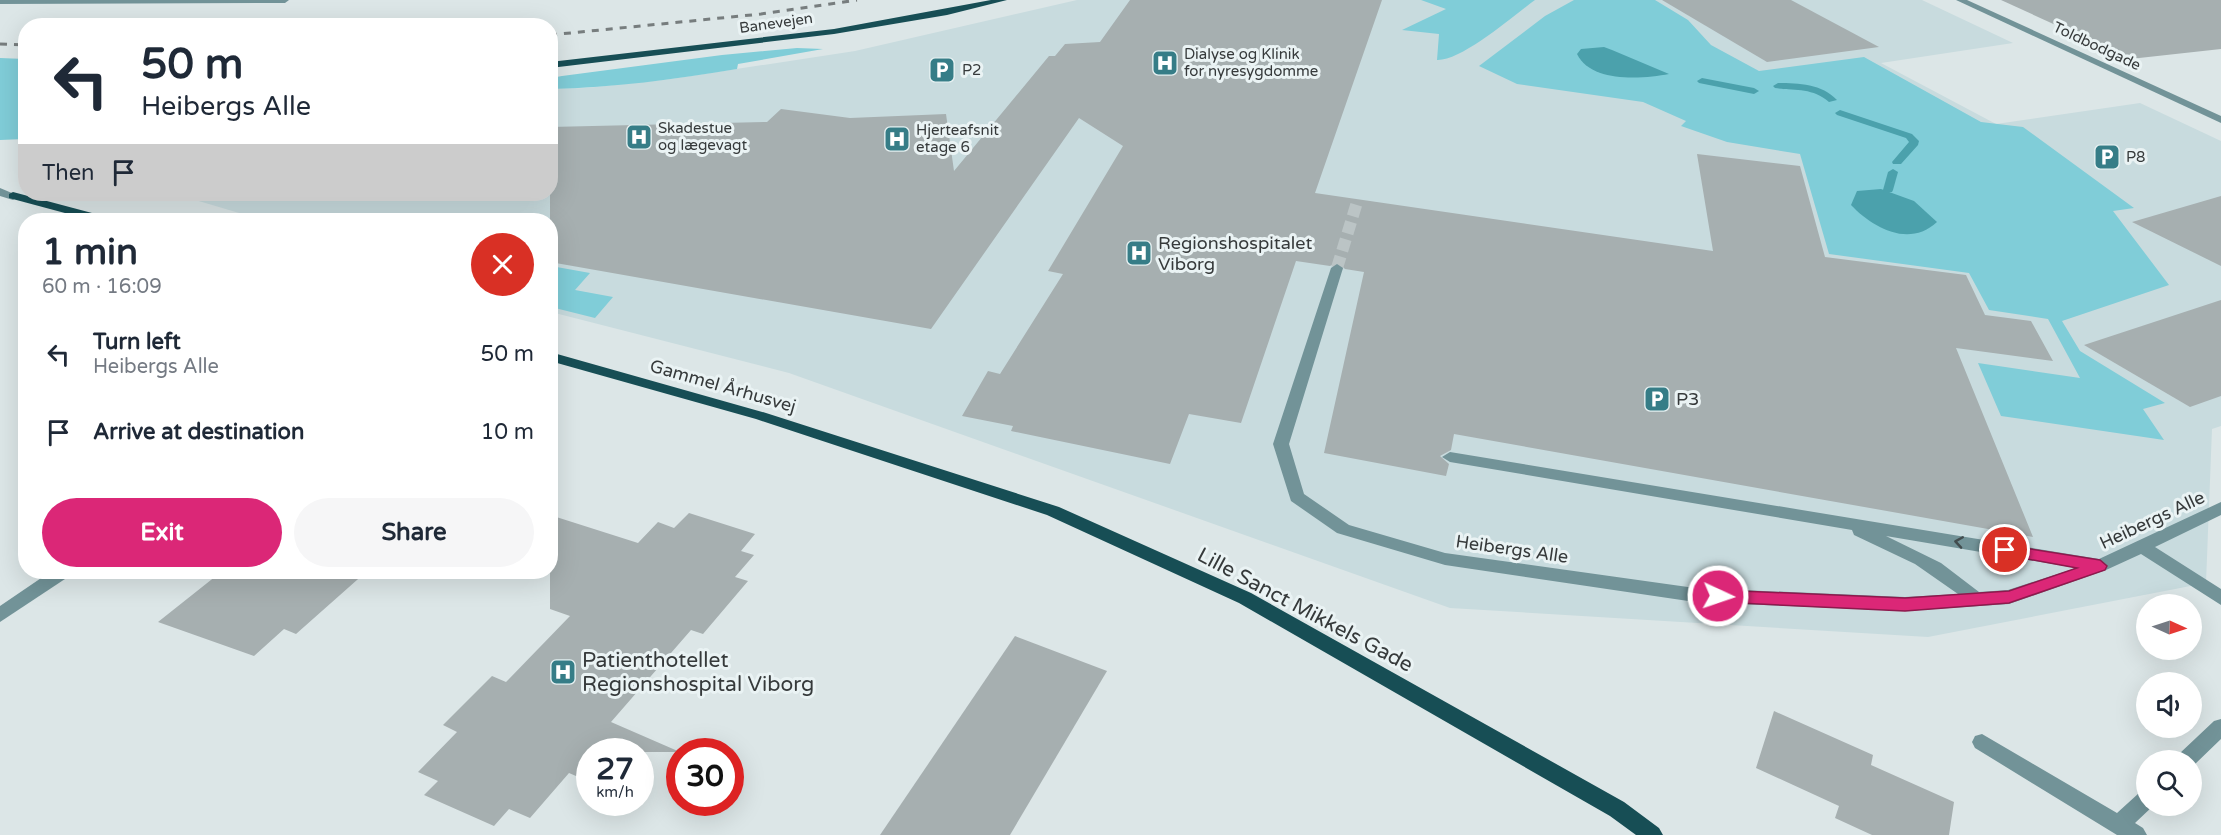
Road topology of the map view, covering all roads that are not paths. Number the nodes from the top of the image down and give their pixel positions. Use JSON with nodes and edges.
{"nodes":[{"id":1,"x":285,"y":0,"type":"edge"},
{"id":2,"x":1003,"y":0,"type":"edge"},
{"id":3,"x":1960,"y":0,"type":"edge"},
{"id":4,"x":0,"y":1,"type":"edge"},
{"id":5,"x":558,"y":64,"type":"edge"},
{"id":6,"x":2221,"y":120,"type":"edge"},
{"id":7,"x":0,"y":192,"type":"edge"},
{"id":8,"x":18,"y":194,"type":"edge"},
{"id":9,"x":14,"y":196,"type":"junction"},
{"id":10,"x":18,"y":197,"type":"edge"},
{"id":11,"x":33,"y":201,"type":"edge"},
{"id":12,"x":77,"y":213,"type":"edge"},
{"id":13,"x":1337,"y":267,"type":"tunnel mouth"},
{"id":14,"x":558,"y":358,"type":"edge"},
{"id":15,"x":883,"y":456,"type":"joint"},
{"id":16,"x":1450,"y":457,"type":"dead end"},
{"id":17,"x":2221,"y":508,"type":"edge"},
{"id":18,"x":1840,"y":523,"type":"junction"},
{"id":19,"x":2143,"y":548,"type":"junction"},
{"id":20,"x":2100,"y":566,"type":"junction"},
{"id":21,"x":52,"y":579,"type":"edge"},
{"id":22,"x":2221,"y":598,"type":"edge"},
{"id":23,"x":1975,"y":599,"type":"junction"},
{"id":24,"x":0,"y":615,"type":"edge"},
{"id":25,"x":2221,"y":727,"type":"edge"},
{"id":26,"x":1982,"y":742,"type":"dead end"},
{"id":27,"x":2197,"y":750,"type":"edge"},
{"id":28,"x":2136,"y":816,"type":"edge"},
{"id":29,"x":2128,"y":830,"type":"edge"},
{"id":30,"x":1652,"y":835,"type":"edge"}],
"edges":[{"from":1,"to":4,"type":"street"},
{"from":2,"to":5,"type":"main road","name":"Banevejen"},
{"from":3,"to":6,"type":"street","name":"Toldbodgade"},
{"from":7,"to":9,"type":"street"},
{"from":8,"to":9,"type":"main road"},
{"from":9,"to":10,"type":"main road"},
{"from":11,"to":12,"type":"main road"},
{"from":13,"to":23,"type":"street","name":"Heibergs Alle"},
{"from":14,"to":15,"type":"main road","name":"Gammel Århusvej"},
{"from":15,"to":30,"type":"main road","name":"Lille Sanct Mikkels Gade"},
{"from":16,"to":18,"type":"street","name":"Heibergs Alle"},
{"from":17,"to":19,"type":"street","name":"Heibergs Alle"},
{"from":20,"to":18,"type":"street","name":"Heibergs Alle","one_way":true},
{"from":18,"to":23,"type":"street","name":"Heibergs Alle"},
{"from":19,"to":20,"type":"street","name":"Heibergs Alle"},
{"from":19,"to":22,"type":"street"},
{"from":20,"to":23,"type":"street","name":"Heibergs Alle"},
{"from":21,"to":24,"type":"street"},
{"from":25,"to":27,"type":"street"},
{"from":26,"to":29,"type":"street"},
{"from":28,"to":29,"type":"street"}]}
